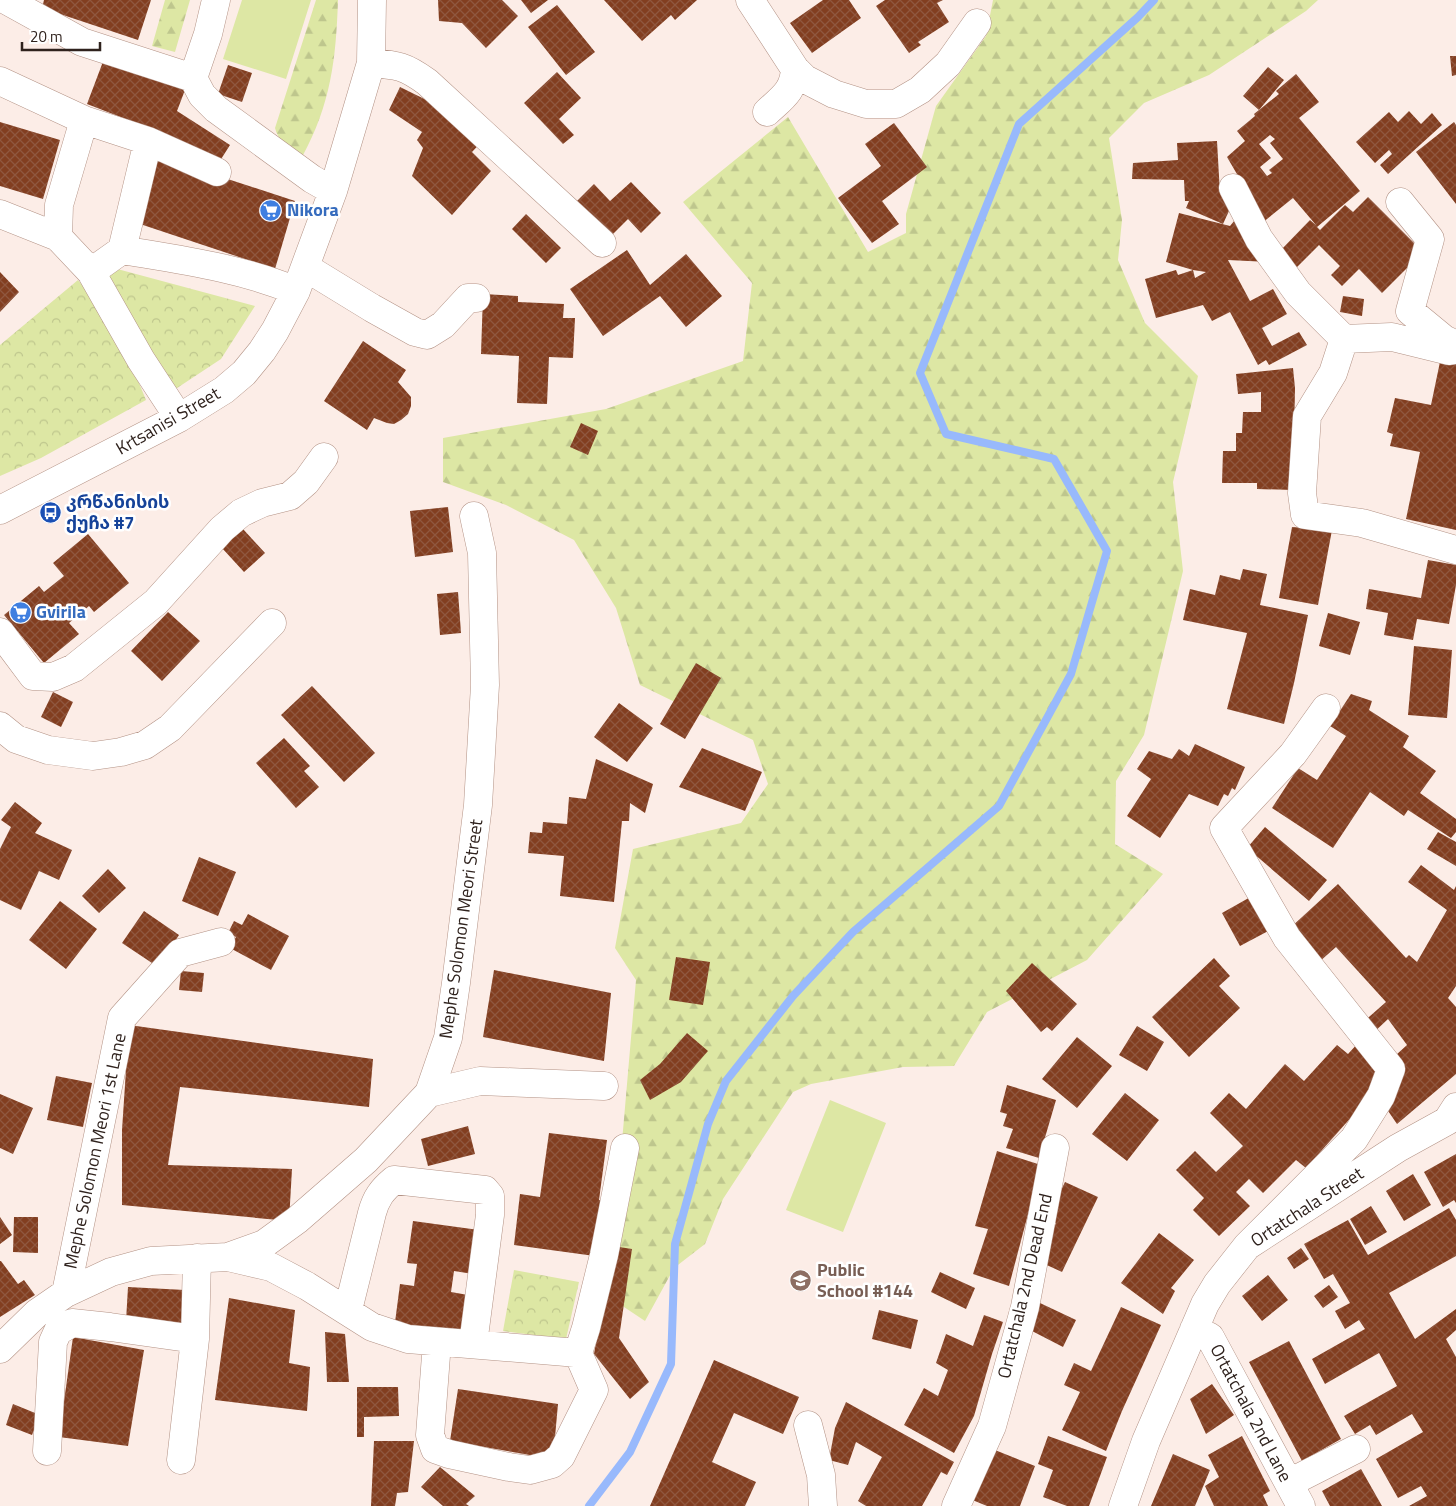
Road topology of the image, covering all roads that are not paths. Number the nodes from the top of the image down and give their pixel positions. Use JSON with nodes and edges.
{"nodes":[{"id":1,"x":6,"y":0,"type":"edge"},
{"id":2,"x":216,"y":0,"type":"edge"},
{"id":3,"x":372,"y":0,"type":"edge"},
{"id":4,"x":750,"y":0,"type":"edge"},
{"id":5,"x":977,"y":23,"type":"dead end"},
{"id":6,"x":371,"y":63,"type":"junction"},
{"id":7,"x":795,"y":69,"type":"junction"},
{"id":8,"x":192,"y":78,"type":"junction"},
{"id":9,"x":0,"y":81,"type":"edge"},
{"id":10,"x":767,"y":112,"type":"dead end"},
{"id":11,"x":84,"y":120,"type":"junction"},
{"id":12,"x":148,"y":141,"type":"junction"},
{"id":13,"x":217,"y":172,"type":"dead end"},
{"id":14,"x":1233,"y":188,"type":"dead end"},
{"id":15,"x":333,"y":191,"type":"junction"},
{"id":16,"x":1400,"y":202,"type":"dead end"},
{"id":17,"x":0,"y":214,"type":"edge"},
{"id":18,"x":58,"y":236,"type":"junction"},
{"id":19,"x":602,"y":243,"type":"dead end"},
{"id":20,"x":122,"y":250,"type":"junction"},
{"id":21,"x":91,"y":272,"type":"junction"},
{"id":22,"x":300,"y":279,"type":"junction"},
{"id":23,"x":476,"y":298,"type":"dead end"},
{"id":24,"x":1344,"y":339,"type":"junction"},
{"id":25,"x":1456,"y":345,"type":"edge"},
{"id":26,"x":1456,"y":350,"type":"edge"},
{"id":27,"x":180,"y":418,"type":"junction"},
{"id":28,"x":324,"y":456,"type":"dead end"},
{"id":29,"x":0,"y":510,"type":"edge"},
{"id":30,"x":474,"y":516,"type":"dead end"},
{"id":31,"x":1456,"y":550,"type":"edge"},
{"id":32,"x":272,"y":623,"type":"dead end"},
{"id":33,"x":0,"y":632,"type":"edge"},
{"id":34,"x":1326,"y":708,"type":"dead end"},
{"id":35,"x":0,"y":726,"type":"edge"},
{"id":36,"x":222,"y":942,"type":"dead end"},
{"id":37,"x":604,"y":1086,"type":"dead end"},
{"id":38,"x":428,"y":1093,"type":"junction"},
{"id":39,"x":1453,"y":1120,"type":"edge"},
{"id":40,"x":625,"y":1148,"type":"dead end"},
{"id":41,"x":1055,"y":1148,"type":"dead end"},
{"id":42,"x":1247,"y":1246,"type":"junction"},
{"id":43,"x":228,"y":1257,"type":"junction"},
{"id":44,"x":197,"y":1258,"type":"junction"},
{"id":45,"x":66,"y":1293,"type":"junction"},
{"id":46,"x":348,"y":1310,"type":"junction"},
{"id":47,"x":1194,"y":1329,"type":"junction"},
{"id":48,"x":195,"y":1339,"type":"junction"},
{"id":49,"x":438,"y":1342,"type":"junction"},
{"id":50,"x":473,"y":1344,"type":"junction"},
{"id":51,"x":0,"y":1349,"type":"edge"},
{"id":52,"x":578,"y":1353,"type":"junction"},
{"id":53,"x":808,"y":1425,"type":"dead end"},
{"id":54,"x":1356,"y":1449,"type":"dead end"},
{"id":55,"x":46,"y":1451,"type":"dead end"},
{"id":56,"x":181,"y":1460,"type":"dead end"},
{"id":57,"x":1295,"y":1495,"type":"edge"},
{"id":58,"x":823,"y":1506,"type":"edge"},
{"id":59,"x":956,"y":1506,"type":"edge"},
{"id":60,"x":1123,"y":1506,"type":"edge"}],
"edges":[{"from":1,"to":8,"type":"street"},
{"from":2,"to":8,"type":"street"},
{"from":3,"to":6,"type":"street","name":"Krtsanisi Street"},
{"from":4,"to":7,"type":"street"},
{"from":5,"to":7,"type":"street"},
{"from":6,"to":15,"type":"street","name":"Krtsanisi Street"},
{"from":6,"to":19,"type":"street"},
{"from":7,"to":10,"type":"street"},
{"from":8,"to":15,"type":"street"},
{"from":9,"to":11,"type":"street"},
{"from":11,"to":12,"type":"street"},
{"from":11,"to":18,"type":"street"},
{"from":12,"to":13,"type":"street"},
{"from":12,"to":20,"type":"street"},
{"from":14,"to":24,"type":"street"},
{"from":15,"to":22,"type":"street","name":"Krtsanisi Street"},
{"from":16,"to":25,"type":"street"},
{"from":17,"to":18,"type":"street"},
{"from":18,"to":21,"type":"street"},
{"from":20,"to":21,"type":"street"},
{"from":20,"to":22,"type":"street"},
{"from":21,"to":27,"type":"street"},
{"from":22,"to":23,"type":"street"},
{"from":22,"to":27,"type":"street","name":"Krtsanisi Street"},
{"from":24,"to":26,"type":"street"},
{"from":24,"to":31,"type":"street"},
{"from":27,"to":29,"type":"street","name":"Krtsanisi Street"},
{"from":28,"to":33,"type":"street"},
{"from":30,"to":38,"type":"street","name":"Mephe Solomon Meori Street"},
{"from":32,"to":35,"type":"street"},
{"from":34,"to":42,"type":"street"},
{"from":36,"to":45,"type":"street","name":"Mephe Solomon Meori 1st Lane"},
{"from":37,"to":38,"type":"street"},
{"from":38,"to":43,"type":"street","name":"Mephe Solomon Meori Street"},
{"from":39,"to":42,"type":"street","name":"Ortatchala Street"},
{"from":40,"to":52,"type":"street"},
{"from":41,"to":59,"type":"street","name":"Ortatchala 2nd Dead End"},
{"from":42,"to":47,"type":"street","name":"Ortatchala Street"},
{"from":43,"to":44,"type":"street","name":"Mephe Solomon Meori Street"},
{"from":43,"to":46,"type":"street"},
{"from":44,"to":45,"type":"street","name":"Mephe Solomon Meori Street"},
{"from":44,"to":48,"type":"street"},
{"from":45,"to":51,"type":"street","name":"Mephe Solomon Meori Street"},
{"from":46,"to":49,"type":"street"},
{"from":46,"to":50,"type":"street"},
{"from":47,"to":57,"type":"street","name":"Ortatchala 2nd Lane"},
{"from":47,"to":60,"type":"street","name":"Ortatchala Street"},
{"from":48,"to":55,"type":"street"},
{"from":48,"to":56,"type":"street"},
{"from":49,"to":50,"type":"street"},
{"from":49,"to":52,"type":"street"},
{"from":50,"to":52,"type":"street"},
{"from":53,"to":58,"type":"street"},
{"from":54,"to":57,"type":"street"}]}
